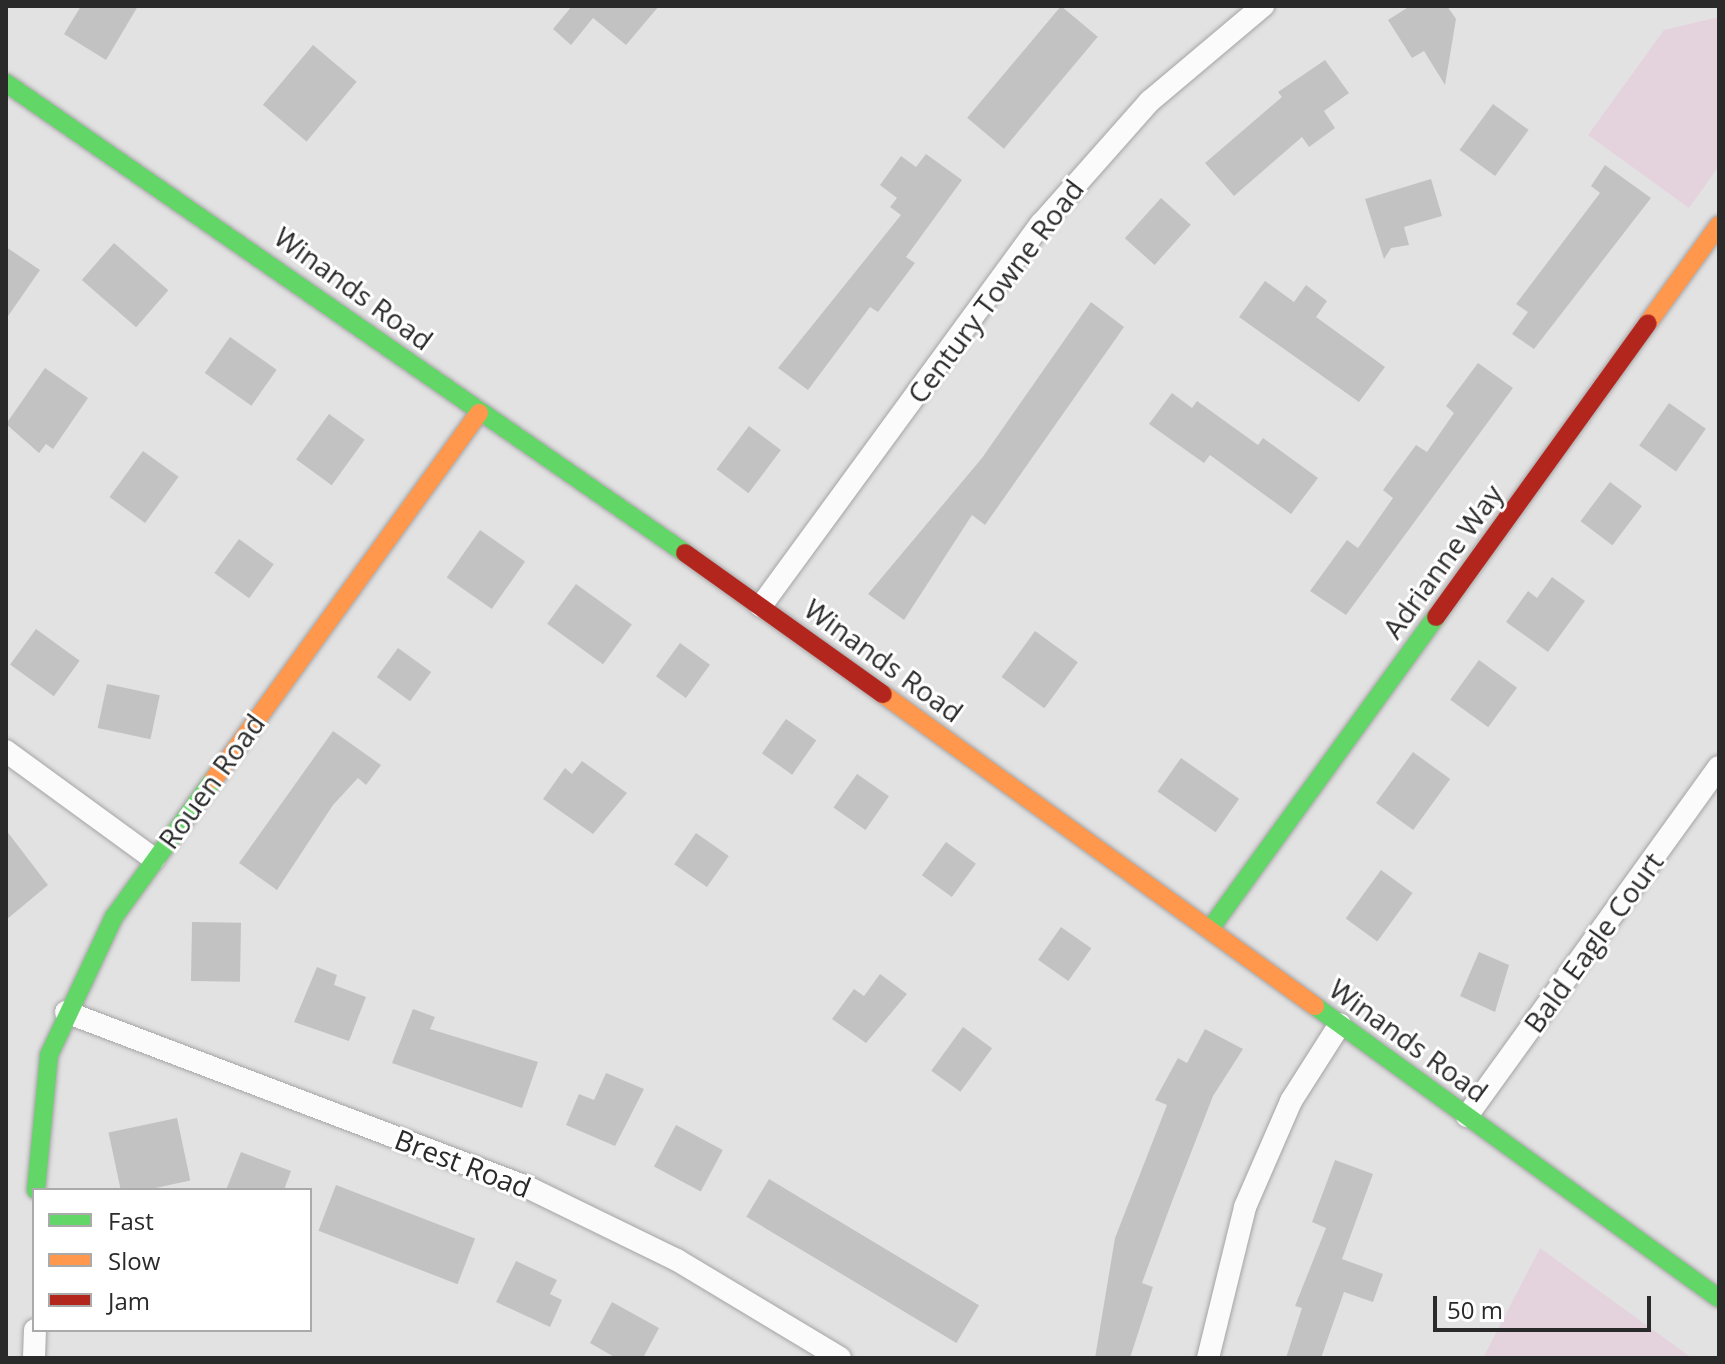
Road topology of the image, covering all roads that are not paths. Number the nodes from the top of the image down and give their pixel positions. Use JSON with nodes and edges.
{"nodes":[{"id":1,"x":1263,"y":6,"type":"edge"},
{"id":2,"x":6,"y":83,"type":"edge"},
{"id":3,"x":1719,"y":225,"type":"edge"},
{"id":4,"x":479,"y":413,"type":"junction"},
{"id":5,"x":761,"y":606,"type":"junction"},
{"id":6,"x":6,"y":751,"type":"edge"},
{"id":7,"x":1719,"y":767,"type":"edge"},
{"id":8,"x":154,"y":859,"type":"junction"},
{"id":9,"x":1210,"y":929,"type":"junction"},
{"id":10,"x":66,"y":1012,"type":"junction"},
{"id":11,"x":1340,"y":1024,"type":"junction"},
{"id":12,"x":1467,"y":1116,"type":"junction"},
{"id":13,"x":36,"y":1188,"type":"edge"},
{"id":14,"x":1719,"y":1298,"type":"edge"},
{"id":15,"x":35,"y":1332,"type":"edge"},
{"id":16,"x":34,"y":1358,"type":"edge"},
{"id":17,"x":840,"y":1358,"type":"edge"},
{"id":18,"x":1208,"y":1358,"type":"edge"}],
"edges":[{"from":1,"to":5,"type":"street","name":"Century Towne Road"},
{"from":2,"to":4,"type":"street","name":"Winands Road"},
{"from":3,"to":9,"type":"street","name":"Adrianne Way"},
{"from":4,"to":5,"type":"street","name":"Winands Road"},
{"from":4,"to":8,"type":"street","name":"Rouen Road"},
{"from":5,"to":9,"type":"street","name":"Winands Road"},
{"from":6,"to":8,"type":"street"},
{"from":7,"to":12,"type":"street","name":"Bald Eagle Court"},
{"from":8,"to":10,"type":"street","name":"Rouen Road"},
{"from":9,"to":11,"type":"street","name":"Winands Road"},
{"from":10,"to":13,"type":"street","name":"Rouen Road"},
{"from":10,"to":17,"type":"street","name":"Brest Road"},
{"from":11,"to":12,"type":"street","name":"Winands Road"},
{"from":11,"to":18,"type":"street"},
{"from":12,"to":14,"type":"street","name":"Winands Road"},
{"from":15,"to":16,"type":"street"}]}
